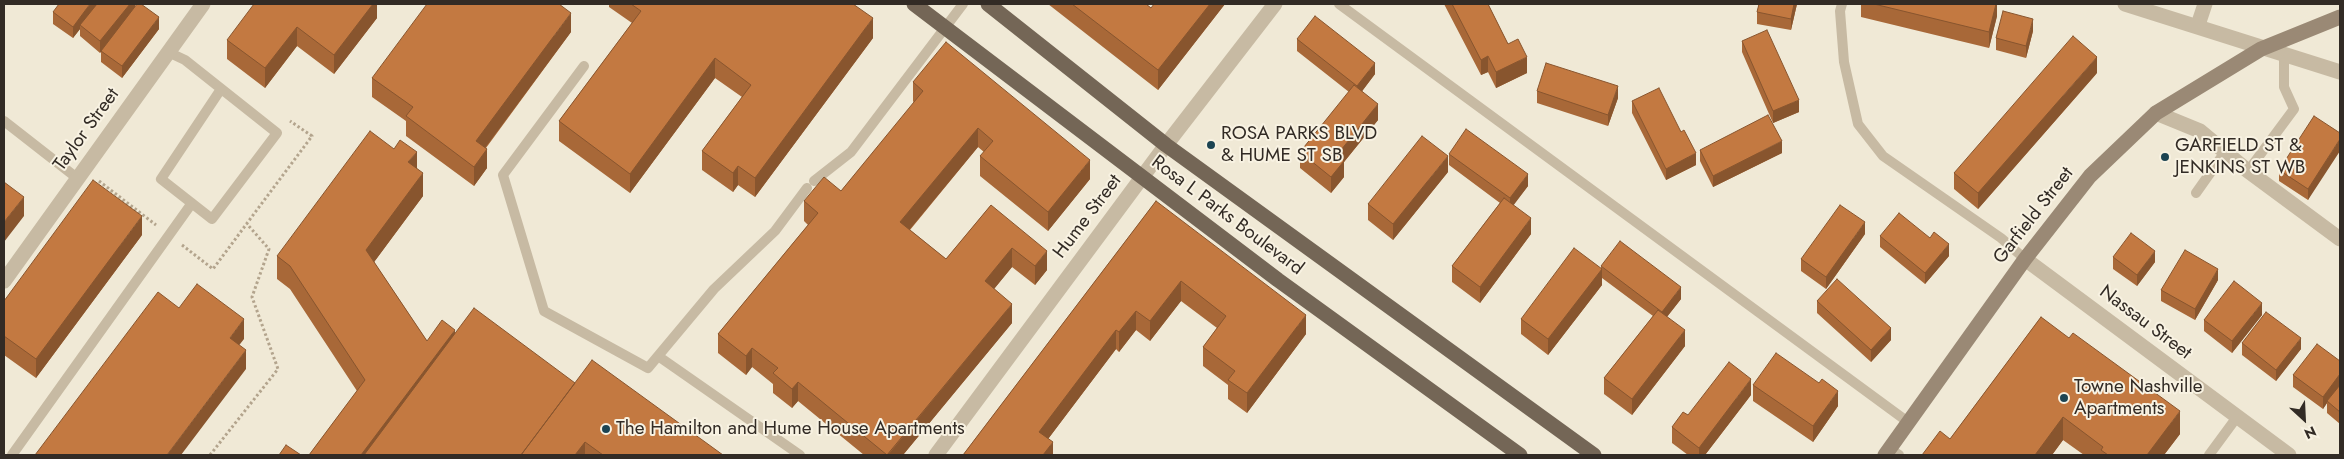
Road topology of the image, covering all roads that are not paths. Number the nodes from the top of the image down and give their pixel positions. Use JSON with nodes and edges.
{"nodes":[{"id":1,"x":203,"y":4,"type":"edge"},
{"id":2,"x":914,"y":4,"type":"edge"},
{"id":3,"x":963,"y":4,"type":"edge"},
{"id":4,"x":988,"y":4,"type":"edge"},
{"id":5,"x":1339,"y":4,"type":"edge"},
{"id":6,"x":1842,"y":4,"type":"edge"},
{"id":7,"x":2125,"y":4,"type":"edge"},
{"id":8,"x":2205,"y":4,"type":"edge"},
{"id":9,"x":1272,"y":5,"type":"edge"},
{"id":10,"x":2340,"y":16,"type":"edge"},
{"id":11,"x":2198,"y":26,"type":"junction"},
{"id":12,"x":946,"y":27,"type":"junction"},
{"id":13,"x":2260,"y":49,"type":"junction"},
{"id":14,"x":168,"y":52,"type":"junction"},
{"id":15,"x":2284,"y":56,"type":"junction"},
{"id":16,"x":584,"y":66,"type":"dead end"},
{"id":17,"x":2340,"y":72,"type":"edge"},
{"id":18,"x":221,"y":88,"type":"junction"},
{"id":19,"x":2156,"y":113,"type":"junction"},
{"id":20,"x":4,"y":121,"type":"edge"},
{"id":21,"x":1166,"y":145,"type":"junction"},
{"id":22,"x":2225,"y":152,"type":"junction"},
{"id":23,"x":2248,"y":171,"type":"junction"},
{"id":24,"x":1142,"y":177,"type":"junction"},
{"id":25,"x":77,"y":178,"type":"junction"},
{"id":26,"x":2196,"y":193,"type":"dead end"},
{"id":27,"x":192,"y":203,"type":"junction"},
{"id":28,"x":2340,"y":239,"type":"edge"},
{"id":29,"x":2025,"y":259,"type":"junction"},
{"id":30,"x":4,"y":281,"type":"edge"},
{"id":31,"x":658,"y":356,"type":"junction"},
{"id":32,"x":2237,"y":417,"type":"junction"},
{"id":33,"x":1908,"y":422,"type":"junction"},
{"id":34,"x":1891,"y":453,"type":"edge"},
{"id":35,"x":12,"y":455,"type":"edge"},
{"id":36,"x":800,"y":455,"type":"edge"},
{"id":37,"x":936,"y":455,"type":"edge"},
{"id":38,"x":1520,"y":455,"type":"edge"},
{"id":39,"x":1594,"y":455,"type":"edge"},
{"id":40,"x":2210,"y":455,"type":"edge"},
{"id":41,"x":2289,"y":455,"type":"edge"}],
"edges":[{"from":1,"to":14,"type":"street","name":"Taylor Street"},
{"from":2,"to":12,"type":"main road","name":"Rosa L Parks Boulevard"},
{"from":3,"to":12,"type":"lane"},
{"from":4,"to":21,"type":"main road","name":"Rosa L Parks Boulevard"},
{"from":5,"to":33,"type":"lane"},
{"from":6,"to":29,"type":"lane"},
{"from":7,"to":11,"type":"street"},
{"from":8,"to":11,"type":"street"},
{"from":9,"to":21,"type":"street","name":"Hume Street"},
{"from":10,"to":13,"type":"street","name":"Garfield Street"},
{"from":11,"to":13,"type":"street"},
{"from":12,"to":24,"type":"main road","name":"Rosa L Parks Boulevard"},
{"from":12,"to":31,"type":"lane"},
{"from":13,"to":15,"type":"street"},
{"from":13,"to":19,"type":"street","name":"Garfield Street"},
{"from":14,"to":18,"type":"lane"},
{"from":14,"to":25,"type":"street","name":"Taylor Street"},
{"from":15,"to":17,"type":"street"},
{"from":15,"to":23,"type":"lane"},
{"from":16,"to":31,"type":"lane"},
{"from":18,"to":27,"type":"lane"},
{"from":18,"to":27,"type":"lane"},
{"from":19,"to":22,"type":"street"},
{"from":19,"to":29,"type":"street","name":"Garfield Street"},
{"from":20,"to":25,"type":"lane"},
{"from":21,"to":24,"type":"street","name":"Hume Street"},
{"from":21,"to":39,"type":"main road","name":"Rosa L Parks Boulevard"},
{"from":22,"to":23,"type":"street"},
{"from":22,"to":26,"type":"lane"},
{"from":23,"to":28,"type":"street"},
{"from":24,"to":37,"type":"street","name":"Hume Street"},
{"from":24,"to":38,"type":"main road","name":"Rosa L Parks Boulevard"},
{"from":25,"to":30,"type":"street","name":"Taylor Street"},
{"from":27,"to":35,"type":"lane"},
{"from":29,"to":32,"type":"street","name":"Nassau Street"},
{"from":29,"to":33,"type":"street","name":"Garfield Street"},
{"from":31,"to":36,"type":"lane"},
{"from":32,"to":40,"type":"lane"},
{"from":32,"to":41,"type":"street","name":"Nassau Street"},
{"from":33,"to":34,"type":"street","name":"Garfield Street"}]}
